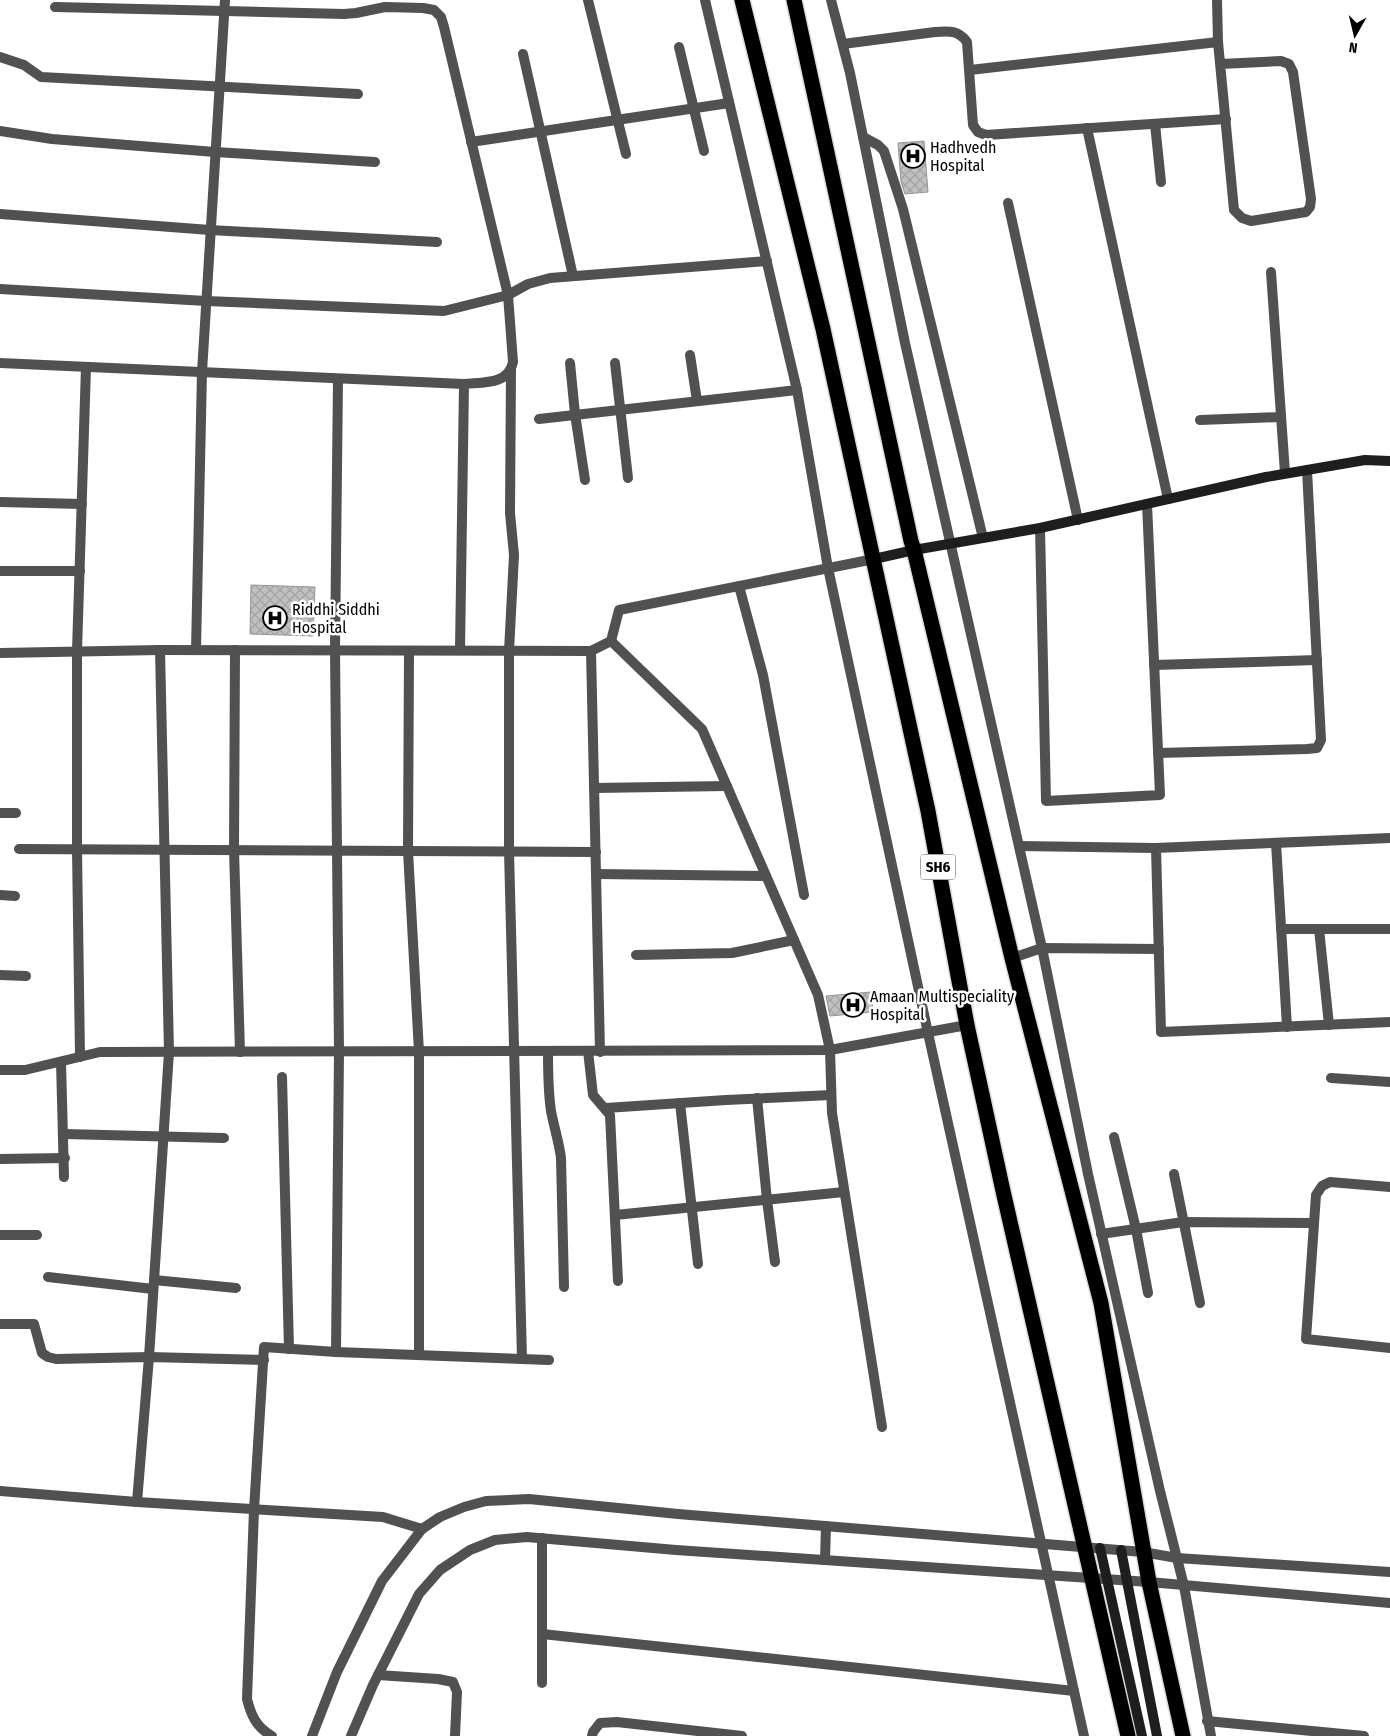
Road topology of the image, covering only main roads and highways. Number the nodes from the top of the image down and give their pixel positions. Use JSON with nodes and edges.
{"nodes":[{"id":1,"x":742,"y":0,"type":"edge"},
{"id":2,"x":794,"y":0,"type":"edge"},
{"id":3,"x":1128,"y":1736,"type":"edge"},
{"id":4,"x":1183,"y":1736,"type":"edge"}],
"edges":[{"from":1,"to":3,"type":"highway","number":"SH6"},
{"from":2,"to":4,"type":"highway"}]}
